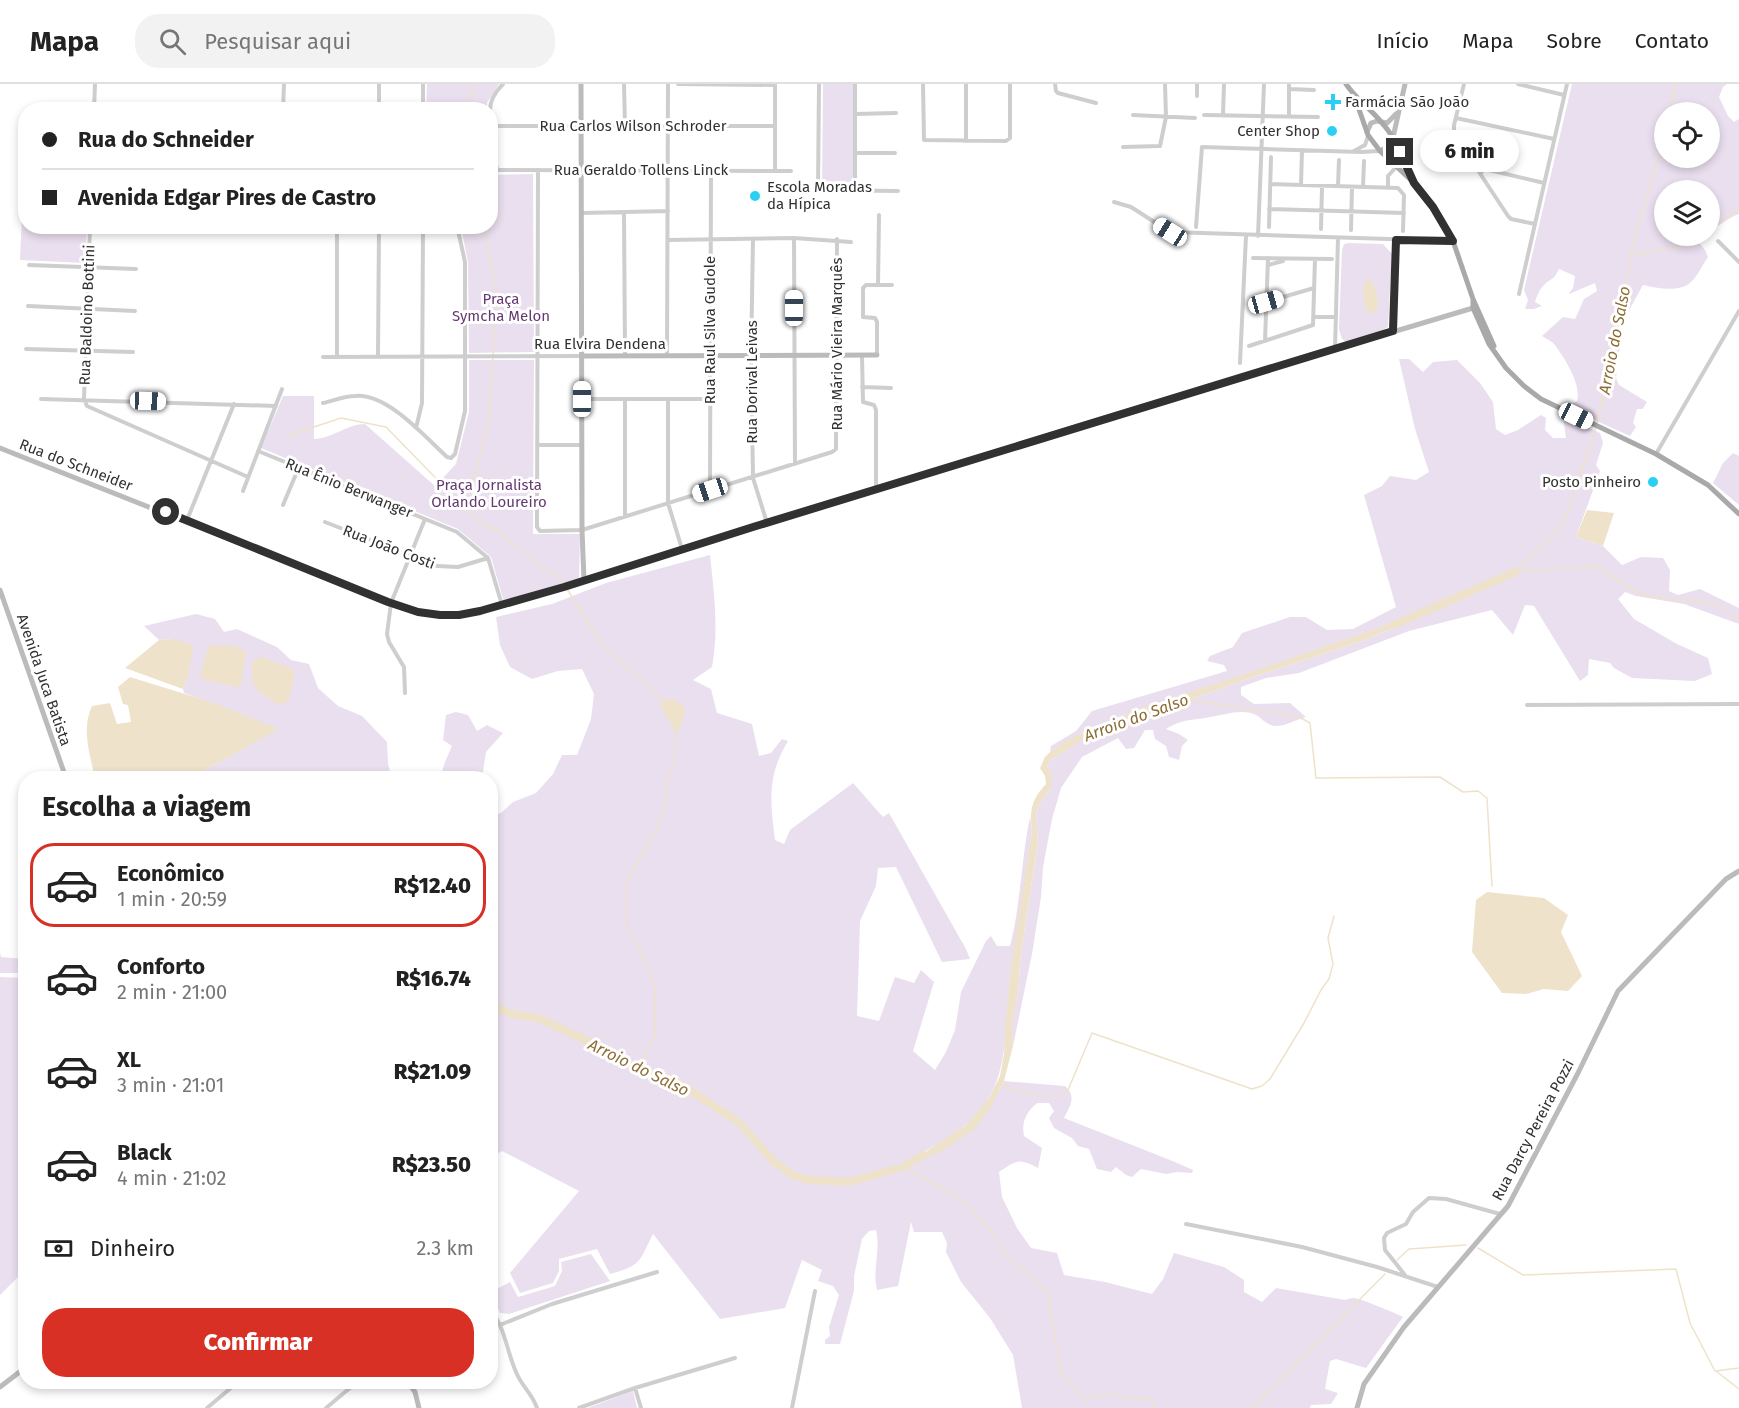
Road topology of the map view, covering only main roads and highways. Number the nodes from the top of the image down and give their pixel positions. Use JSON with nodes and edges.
{"nodes":[{"id":1,"x":1346,"y":84,"type":"edge"},
{"id":2,"x":1355,"y":98,"type":"junction"},
{"id":3,"x":1414,"y":183,"type":"junction"},
{"id":4,"x":1473,"y":299,"type":"junction"},
{"id":5,"x":1496,"y":354,"type":"junction"},
{"id":6,"x":1739,"y":514,"type":"edge"}],
"edges":[{"from":1,"to":2,"type":"main road"},
{"from":2,"to":3,"type":"main road"},
{"from":2,"to":3,"type":"main road"},
{"from":3,"to":4,"type":"main road"},
{"from":4,"to":5,"type":"main road"},
{"from":4,"to":5,"type":"main road"},
{"from":5,"to":6,"type":"main road"}]}
